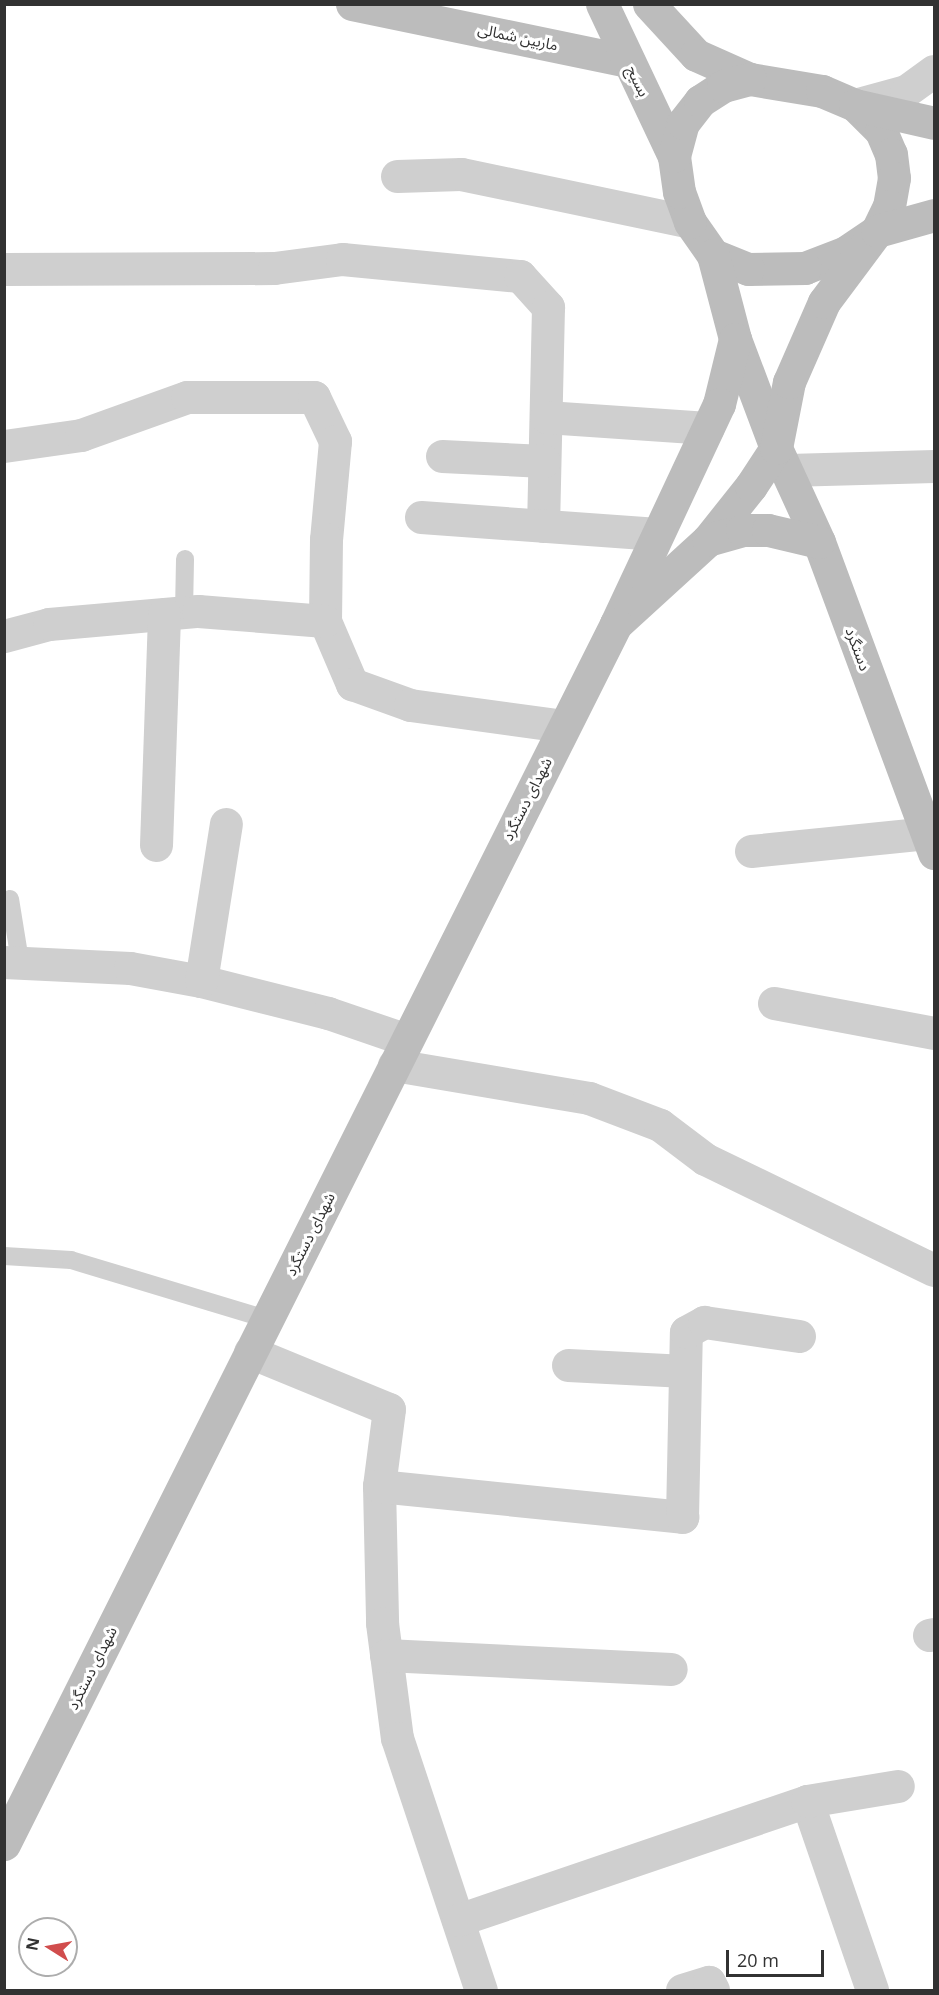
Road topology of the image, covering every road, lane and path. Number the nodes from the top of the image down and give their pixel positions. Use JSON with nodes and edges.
{"nodes":[{"id":1,"x":352,"y":4,"type":"edge"},
{"id":2,"x":603,"y":4,"type":"edge"},
{"id":3,"x":649,"y":4,"type":"edge"},
{"id":4,"x":422,"y":9,"type":"edge"},
{"id":5,"x":628,"y":61,"type":"junction"},
{"id":6,"x":934,"y":71,"type":"edge"},
{"id":7,"x":750,"y":79,"type":"junction"},
{"id":8,"x":855,"y":105,"type":"junction"},
{"id":9,"x":934,"y":123,"type":"edge"},
{"id":10,"x":674,"y":156,"type":"junction"},
{"id":11,"x":397,"y":176,"type":"dead end"},
{"id":12,"x":934,"y":215,"type":"edge"},
{"id":13,"x":690,"y":222,"type":"junction"},
{"id":14,"x":877,"y":231,"type":"junction"},
{"id":15,"x":713,"y":255,"type":"junction"},
{"id":16,"x":4,"y":269,"type":"edge"},
{"id":17,"x":735,"y":339,"type":"junction"},
{"id":18,"x":546,"y":417,"type":"junction"},
{"id":19,"x":708,"y":428,"type":"junction"},
{"id":20,"x":4,"y":446,"type":"edge"},
{"id":21,"x":442,"y":456,"type":"dead end"},
{"id":22,"x":782,"y":459,"type":"junction"},
{"id":23,"x":544,"y":461,"type":"junction"},
{"id":24,"x":934,"y":466,"type":"edge"},
{"id":25,"x":421,"y":517,"type":"dead end"},
{"id":26,"x":543,"y":526,"type":"junction"},
{"id":27,"x":657,"y":534,"type":"junction"},
{"id":28,"x":708,"y":540,"type":"junction"},
{"id":29,"x":819,"y":542,"type":"junction"},
{"id":30,"x":185,"y":559,"type":"dead end"},
{"id":31,"x":174,"y":613,"type":"junction"},
{"id":32,"x":325,"y":621,"type":"junction"},
{"id":33,"x":616,"y":624,"type":"junction"},
{"id":34,"x":4,"y":636,"type":"edge"},
{"id":35,"x":563,"y":726,"type":"junction"},
{"id":36,"x":927,"y":822,"type":"edge"},
{"id":37,"x":226,"y":824,"type":"dead end"},
{"id":38,"x":156,"y":845,"type":"dead end"},
{"id":39,"x":752,"y":851,"type":"dead end"},
{"id":40,"x":10,"y":899,"type":"dead end"},
{"id":41,"x":12,"y":962,"type":"edge"},
{"id":42,"x":201,"y":981,"type":"junction"},
{"id":43,"x":774,"y":1003,"type":"dead end"},
{"id":44,"x":934,"y":1033,"type":"edge"},
{"id":45,"x":400,"y":1052,"type":"junction"},
{"id":46,"x":4,"y":1256,"type":"edge"},
{"id":47,"x":934,"y":1270,"type":"edge"},
{"id":48,"x":267,"y":1319,"type":"junction"},
{"id":49,"x":799,"y":1336,"type":"dead end"},
{"id":50,"x":250,"y":1352,"type":"junction"},
{"id":51,"x":568,"y":1365,"type":"dead end"},
{"id":52,"x":685,"y":1371,"type":"junction"},
{"id":53,"x":379,"y":1486,"type":"junction"},
{"id":54,"x":386,"y":1655,"type":"junction"},
{"id":55,"x":671,"y":1669,"type":"dead end"},
{"id":56,"x":898,"y":1786,"type":"dead end"},
{"id":57,"x":807,"y":1801,"type":"junction"},
{"id":58,"x":4,"y":1844,"type":"edge"},
{"id":59,"x":458,"y":1920,"type":"junction"},
{"id":60,"x":481,"y":1990,"type":"edge"},
{"id":61,"x":682,"y":1990,"type":"edge"},
{"id":62,"x":713,"y":1990,"type":"edge"},
{"id":63,"x":872,"y":1990,"type":"edge"}],
"edges":[{"from":1,"to":4,"type":"street","name":"ماربین شمالی"},
{"from":2,"to":5,"type":"street","name":"بسیج"},
{"from":3,"to":7,"type":"street"},
{"from":4,"to":5,"type":"street","name":"ماربین شمالی"},
{"from":5,"to":10,"type":"street","name":"بسیج"},
{"from":6,"to":8,"type":"street"},
{"from":7,"to":8,"type":"street"},
{"from":7,"to":10,"type":"street"},
{"from":8,"to":9,"type":"street"},
{"from":8,"to":14,"type":"street"},
{"from":10,"to":13,"type":"street"},
{"from":11,"to":13,"type":"street"},
{"from":12,"to":14,"type":"street"},
{"from":13,"to":15,"type":"street"},
{"from":14,"to":15,"type":"street"},
{"from":14,"to":22,"type":"street"},
{"from":15,"to":17,"type":"street","name":"دستگرد"},
{"from":16,"to":18,"type":"street"},
{"from":17,"to":19,"type":"street","name":"شهدای دستگرد"},
{"from":17,"to":22,"type":"street","name":"دستگرد"},
{"from":18,"to":19,"type":"street"},
{"from":18,"to":23,"type":"street"},
{"from":19,"to":27,"type":"street","name":"شهدای دستگرد"},
{"from":20,"to":32,"type":"street"},
{"from":21,"to":23,"type":"street"},
{"from":22,"to":24,"type":"street"},
{"from":22,"to":28,"type":"street","name":"شهدای دستگرد"},
{"from":22,"to":29,"type":"street","name":"دستگرد"},
{"from":23,"to":26,"type":"street"},
{"from":25,"to":26,"type":"street"},
{"from":26,"to":27,"type":"street"},
{"from":27,"to":33,"type":"street","name":"شهدای دستگرد"},
{"from":28,"to":29,"type":"street"},
{"from":28,"to":33,"type":"street","name":"شهدای دستگرد"},
{"from":29,"to":36,"type":"street","name":"دستگرد"},
{"from":30,"to":31,"type":"lane"},
{"from":31,"to":32,"type":"street"},
{"from":31,"to":34,"type":"street"},
{"from":31,"to":38,"type":"street"},
{"from":32,"to":35,"type":"street"},
{"from":33,"to":35,"type":"street","name":"شهدای دستگرد"},
{"from":35,"to":45,"type":"street","name":"شهدای دستگرد"},
{"from":36,"to":39,"type":"street"},
{"from":37,"to":42,"type":"street"},
{"from":40,"to":41,"type":"lane"},
{"from":41,"to":42,"type":"street"},
{"from":42,"to":45,"type":"street"},
{"from":43,"to":44,"type":"street"},
{"from":45,"to":47,"type":"street"},
{"from":45,"to":48,"type":"street","name":"شهدای دستگرد"},
{"from":46,"to":48,"type":"lane"},
{"from":48,"to":50,"type":"street","name":"شهدای دستگرد"},
{"from":49,"to":52,"type":"street"},
{"from":50,"to":53,"type":"street"},
{"from":50,"to":58,"type":"street","name":"شهدای دستگرد"},
{"from":51,"to":52,"type":"street"},
{"from":52,"to":53,"type":"street"},
{"from":53,"to":54,"type":"street"},
{"from":54,"to":55,"type":"street"},
{"from":54,"to":59,"type":"street"},
{"from":56,"to":57,"type":"street"},
{"from":57,"to":59,"type":"street"},
{"from":57,"to":63,"type":"street"},
{"from":59,"to":60,"type":"street"},
{"from":61,"to":62,"type":"street"}]}
